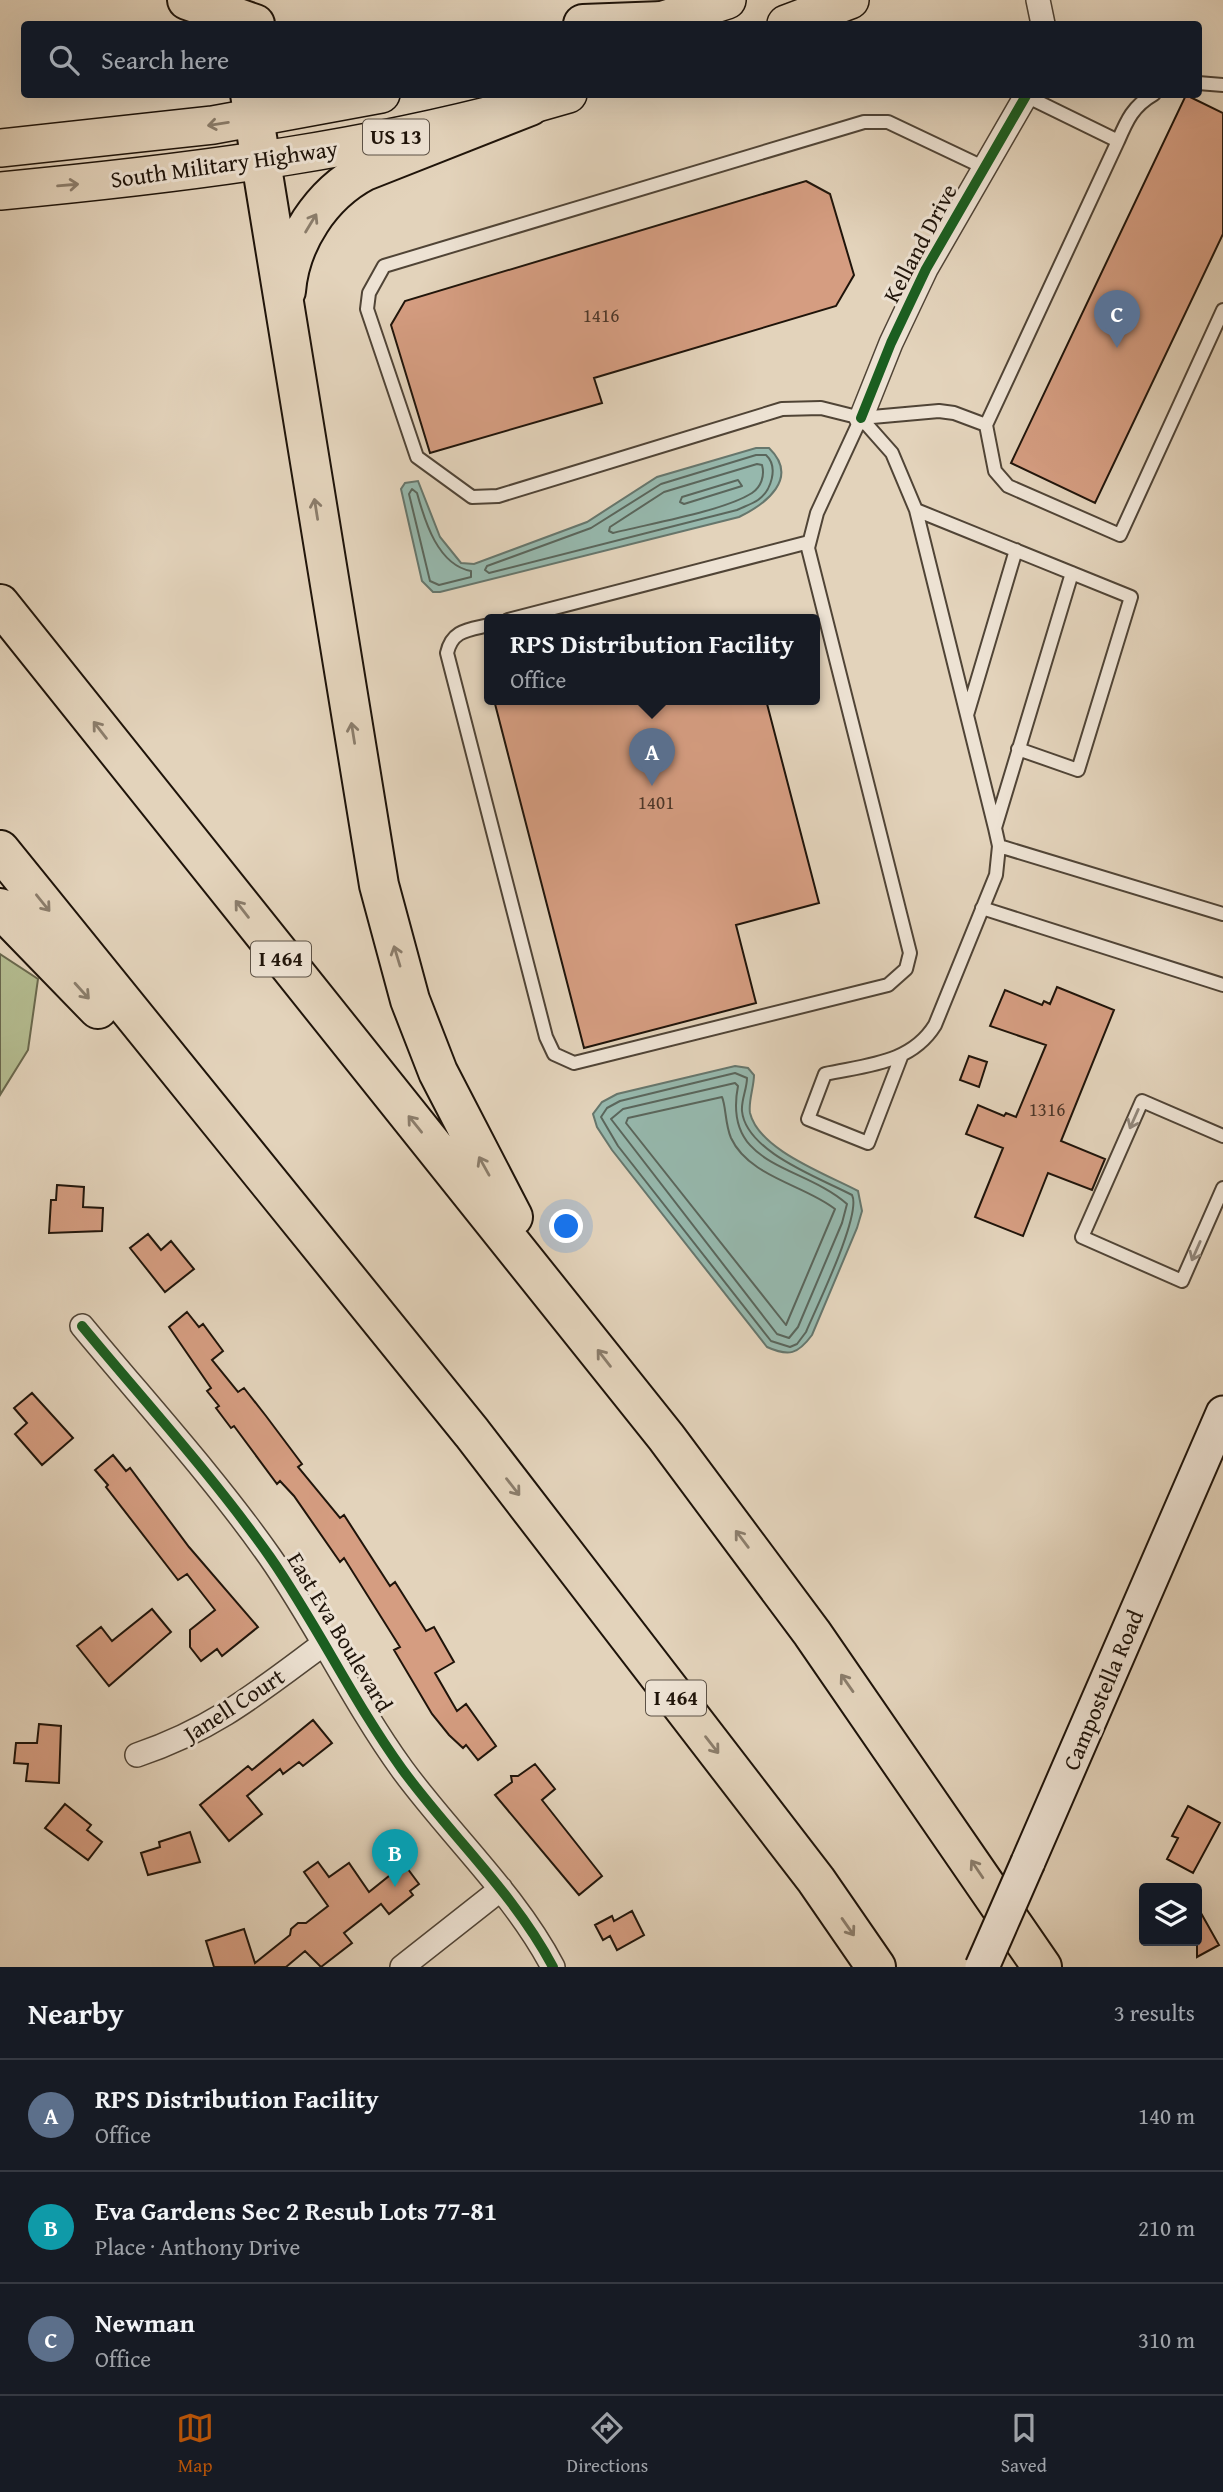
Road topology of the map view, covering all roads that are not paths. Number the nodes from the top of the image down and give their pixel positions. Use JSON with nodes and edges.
{"nodes":[{"id":1,"x":180,"y":0,"type":"edge"},
{"id":2,"x":187,"y":0,"type":"edge"},
{"id":3,"x":727,"y":0,"type":"edge"},
{"id":4,"x":850,"y":0,"type":"edge"},
{"id":5,"x":1038,"y":0,"type":"edge"},
{"id":6,"x":212,"y":21,"type":"edge"},
{"id":7,"x":246,"y":21,"type":"edge"},
{"id":8,"x":663,"y":21,"type":"edge"},
{"id":9,"x":794,"y":21,"type":"edge"},
{"id":10,"x":1042,"y":21,"type":"edge"},
{"id":11,"x":1202,"y":83,"type":"edge"},
{"id":12,"x":1223,"y":85,"type":"edge"},
{"id":13,"x":338,"y":98,"type":"edge"},
{"id":14,"x":555,"y":98,"type":"edge"},
{"id":15,"x":1024,"y":98,"type":"edge"},
{"id":16,"x":1032,"y":98,"type":"edge"},
{"id":17,"x":1147,"y":98,"type":"edge"},
{"id":18,"x":252,"y":106,"type":"edge"},
{"id":19,"x":530,"y":106,"type":"junction"},
{"id":20,"x":1118,"y":141,"type":"junction"},
{"id":21,"x":0,"y":148,"type":"edge"},
{"id":22,"x":261,"y":162,"type":"junction"},
{"id":23,"x":985,"y":168,"type":"junction"},
{"id":24,"x":0,"y":191,"type":"edge"},
{"id":25,"x":284,"y":310,"type":"junction"},
{"id":26,"x":1223,"y":310,"type":"edge"},
{"id":27,"x":861,"y":418,"type":"junction"},
{"id":28,"x":986,"y":425,"type":"junction"},
{"id":29,"x":916,"y":510,"type":"junction"},
{"id":30,"x":809,"y":542,"type":"junction"},
{"id":31,"x":1016,"y":550,"type":"junction"},
{"id":32,"x":1072,"y":573,"type":"junction"},
{"id":33,"x":0,"y":604,"type":"edge"},
{"id":34,"x":531,"y":614,"type":"edge"},
{"id":35,"x":484,"y":626,"type":"edge"},
{"id":36,"x":967,"y":716,"type":"junction"},
{"id":37,"x":1018,"y":749,"type":"junction"},
{"id":38,"x":995,"y":828,"type":"junction"},
{"id":39,"x":999,"y":846,"type":"junction"},
{"id":40,"x":0,"y":850,"type":"edge"},
{"id":41,"x":0,"y":908,"type":"edge"},
{"id":42,"x":982,"y":908,"type":"junction"},
{"id":43,"x":1223,"y":914,"type":"edge"},
{"id":44,"x":1223,"y":985,"type":"edge"},
{"id":45,"x":901,"y":1057,"type":"junction"},
{"id":46,"x":1223,"y":1136,"type":"edge"},
{"id":47,"x":1223,"y":1188,"type":"edge"},
{"id":48,"x":566,"y":1310,"type":"junction"},
{"id":49,"x":82,"y":1326,"type":"dead end"},
{"id":50,"x":1223,"y":1413,"type":"edge"},
{"id":51,"x":472,"y":1433,"type":"junction"},
{"id":52,"x":326,"y":1642,"type":"junction"},
{"id":53,"x":137,"y":1755,"type":"dead end"},
{"id":54,"x":501,"y":1889,"type":"junction"},
{"id":55,"x":402,"y":1967,"type":"edge"},
{"id":56,"x":553,"y":1967,"type":"edge"},
{"id":57,"x":876,"y":1967,"type":"edge"},
{"id":58,"x":982,"y":1967,"type":"edge"},
{"id":59,"x":1042,"y":1967,"type":"edge"}],
"edges":[{"from":1,"to":6,"type":"highway"},
{"from":2,"to":7,"type":"highway"},
{"from":3,"to":8,"type":"main road"},
{"from":4,"to":9,"type":"main road"},
{"from":5,"to":10,"type":"street"},
{"from":11,"to":12,"type":"lane"},
{"from":13,"to":18,"type":"main road","name":"South Military Highway","number":"US 13"},
{"from":14,"to":19,"type":"main road","name":"South Military Highway","number":"US 13"},
{"from":15,"to":23,"type":"street","name":"Kelland Drive"},
{"from":16,"to":20,"type":"lane"},
{"from":17,"to":20,"type":"lane"},
{"from":18,"to":21,"type":"main road","name":"South Military Highway","number":"US 13","one_way":true},
{"from":18,"to":22,"type":"highway"},
{"from":19,"to":22,"type":"main road","name":"South Military Highway","number":"US 13"},
{"from":25,"to":19,"type":"highway","one_way":true},
{"from":20,"to":28,"type":"lane"},
{"from":24,"to":22,"type":"main road","name":"South Military Highway","number":"US 13","one_way":true},
{"from":22,"to":25,"type":"highway"},
{"from":23,"to":27,"type":"street","name":"Kelland Drive"},
{"from":23,"to":27,"type":"lane"},
{"from":48,"to":25,"type":"highway","one_way":true},
{"from":26,"to":28,"type":"lane"},
{"from":27,"to":28,"type":"lane"},
{"from":27,"to":29,"type":"lane"},
{"from":27,"to":30,"type":"lane"},
{"from":29,"to":31,"type":"lane"},
{"from":29,"to":36,"type":"lane"},
{"from":30,"to":34,"type":"lane"},
{"from":30,"to":35,"type":"lane"},
{"from":31,"to":32,"type":"lane"},
{"from":31,"to":36,"type":"lane"},
{"from":32,"to":37,"type":"lane"},
{"from":32,"to":37,"type":"lane"},
{"from":48,"to":33,"type":"highway","number":"I 464","one_way":true},
{"from":36,"to":38,"type":"lane"},
{"from":37,"to":38,"type":"lane"},
{"from":38,"to":39,"type":"lane"},
{"from":39,"to":42,"type":"lane"},
{"from":39,"to":43,"type":"lane"},
{"from":40,"to":51,"type":"highway","number":"I 464","one_way":true},
{"from":41,"to":51,"type":"highway","one_way":true},
{"from":42,"to":44,"type":"lane"},
{"from":42,"to":45,"type":"lane"},
{"from":45,"to":45,"type":"lane"},
{"from":46,"to":47,"type":"lane"},
{"from":59,"to":48,"type":"highway","number":"I 464","one_way":true},
{"from":49,"to":52,"type":"street","name":"East Eva Boulevard"},
{"from":50,"to":58,"type":"main road","name":"Campostella Road","bridge":true},
{"from":51,"to":57,"type":"highway","number":"I 464","one_way":true},
{"from":52,"to":53,"type":"street","name":"Janell Court"},
{"from":52,"to":54,"type":"street","name":"East Eva Boulevard"},
{"from":54,"to":55,"type":"street"},
{"from":54,"to":56,"type":"street","name":"East Eva Boulevard"}]}
